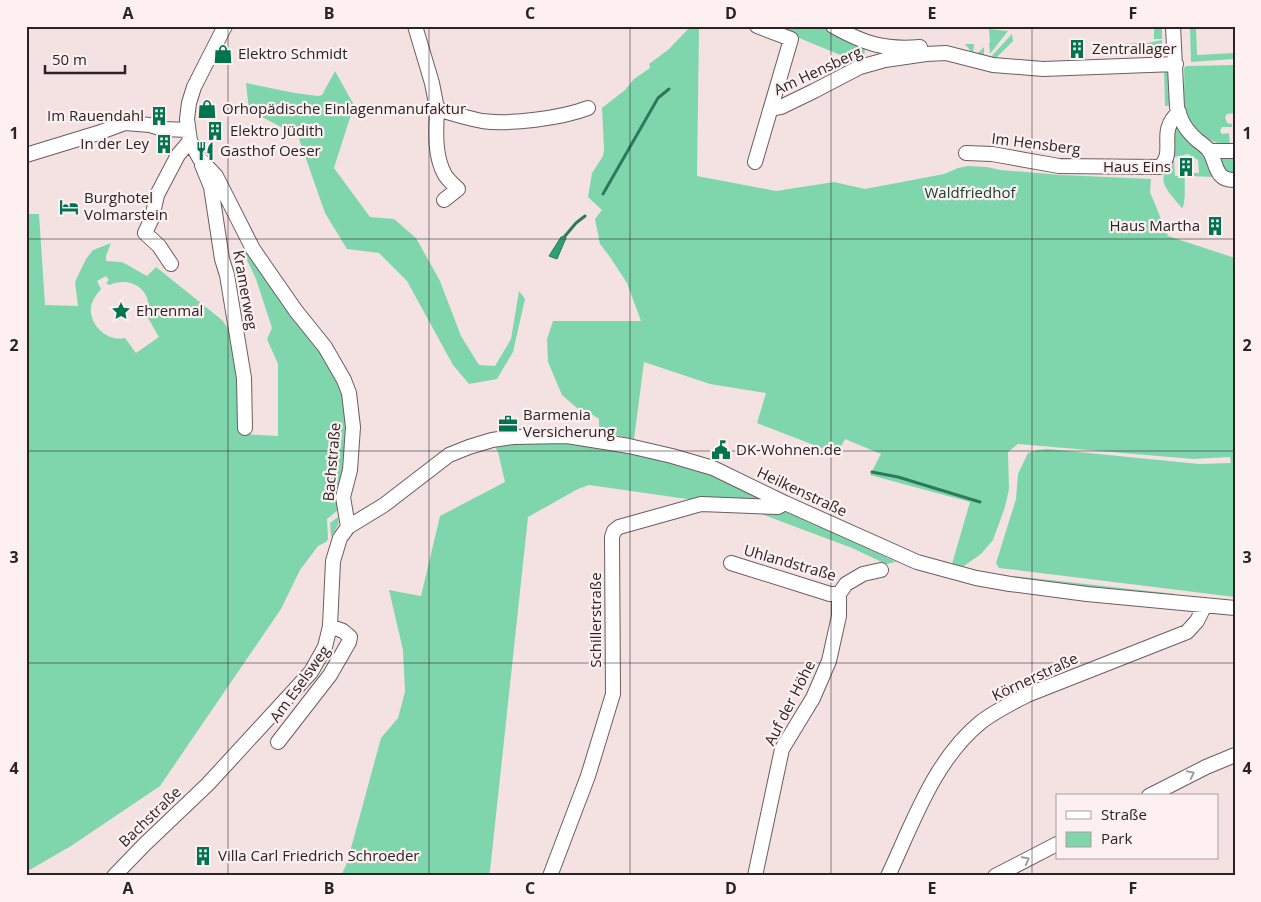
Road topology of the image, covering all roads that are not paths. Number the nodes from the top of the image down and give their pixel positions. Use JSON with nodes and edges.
{"nodes":[{"id":1,"x":225,"y":26,"type":"edge"},
{"id":2,"x":415,"y":26,"type":"edge"},
{"id":3,"x":756,"y":26,"type":"edge"},
{"id":4,"x":833,"y":26,"type":"edge"},
{"id":5,"x":1173,"y":26,"type":"edge"},
{"id":6,"x":965,"y":58,"type":"junction"},
{"id":7,"x":1176,"y":64,"type":"junction"},
{"id":8,"x":588,"y":108,"type":"dead end"},
{"id":9,"x":437,"y":109,"type":"junction"},
{"id":10,"x":771,"y":109,"type":"junction"},
{"id":11,"x":1179,"y":112,"type":"junction"},
{"id":12,"x":189,"y":136,"type":"junction"},
{"id":13,"x":1209,"y":151,"type":"junction"},
{"id":14,"x":1235,"y":151,"type":"edge"},
{"id":15,"x":966,"y":153,"type":"dead end"},
{"id":16,"x":26,"y":155,"type":"edge"},
{"id":17,"x":200,"y":159,"type":"junction"},
{"id":18,"x":755,"y":162,"type":"dead end"},
{"id":19,"x":1235,"y":180,"type":"edge"},
{"id":20,"x":444,"y":200,"type":"dead end"},
{"id":21,"x":171,"y":264,"type":"dead end"},
{"id":22,"x":245,"y":428,"type":"dead end"},
{"id":23,"x":785,"y":503,"type":"junction"},
{"id":24,"x":348,"y":527,"type":"junction"},
{"id":25,"x":731,"y":564,"type":"dead end"},
{"id":26,"x":882,"y":570,"type":"dead end"},
{"id":27,"x":839,"y":594,"type":"junction"},
{"id":28,"x":1205,"y":605,"type":"junction"},
{"id":29,"x":1235,"y":608,"type":"edge"},
{"id":30,"x":330,"y":626,"type":"junction"},
{"id":31,"x":278,"y":742,"type":"dead end"},
{"id":32,"x":1235,"y":755,"type":"edge"},
{"id":33,"x":1153,"y":794,"type":"edge"},
{"id":34,"x":1056,"y":845,"type":"edge"},
{"id":35,"x":114,"y":876,"type":"edge"},
{"id":36,"x":550,"y":876,"type":"edge"},
{"id":37,"x":754,"y":876,"type":"edge"},
{"id":38,"x":888,"y":876,"type":"edge"},
{"id":39,"x":995,"y":876,"type":"edge"}],
"edges":[{"from":1,"to":12,"type":"street"},
{"from":2,"to":9,"type":"street"},
{"from":3,"to":10,"type":"street"},
{"from":4,"to":6,"type":"street"},
{"from":5,"to":7,"type":"street"},
{"from":6,"to":7,"type":"street","name":"Am Hensberg"},
{"from":6,"to":10,"type":"street","name":"Am Hensberg"},
{"from":7,"to":11,"type":"street"},
{"from":8,"to":9,"type":"street"},
{"from":9,"to":20,"type":"street"},
{"from":10,"to":18,"type":"street"},
{"from":11,"to":13,"type":"street"},
{"from":11,"to":15,"type":"street","name":"Im Hensberg"},
{"from":12,"to":16,"type":"street"},
{"from":12,"to":17,"type":"street","name":"Bachstraße"},
{"from":12,"to":21,"type":"street"},
{"from":13,"to":14,"type":"street"},
{"from":13,"to":19,"type":"street"},
{"from":17,"to":22,"type":"street","name":"Kramerweg"},
{"from":17,"to":24,"type":"street","name":"Bachstraße"},
{"from":23,"to":24,"type":"street","name":"Heilkenstraße"},
{"from":23,"to":28,"type":"street","name":"Heilkenstraße"},
{"from":23,"to":36,"type":"street","name":"Schillerstraße"},
{"from":24,"to":30,"type":"street","name":"Bachstraße"},
{"from":25,"to":27,"type":"street","name":"Uhlandstraße"},
{"from":26,"to":27,"type":"street"},
{"from":27,"to":37,"type":"street","name":"Auf der Höhe"},
{"from":28,"to":29,"type":"street","name":"Heilkenstraße"},
{"from":28,"to":38,"type":"street","name":"Körnerstraße"},
{"from":30,"to":31,"type":"street","name":"Am Eselsweg"},
{"from":30,"to":35,"type":"street","name":"Bachstraße"},
{"from":33,"to":32,"type":"street","one_way":true},
{"from":39,"to":34,"type":"street","one_way":true}]}
